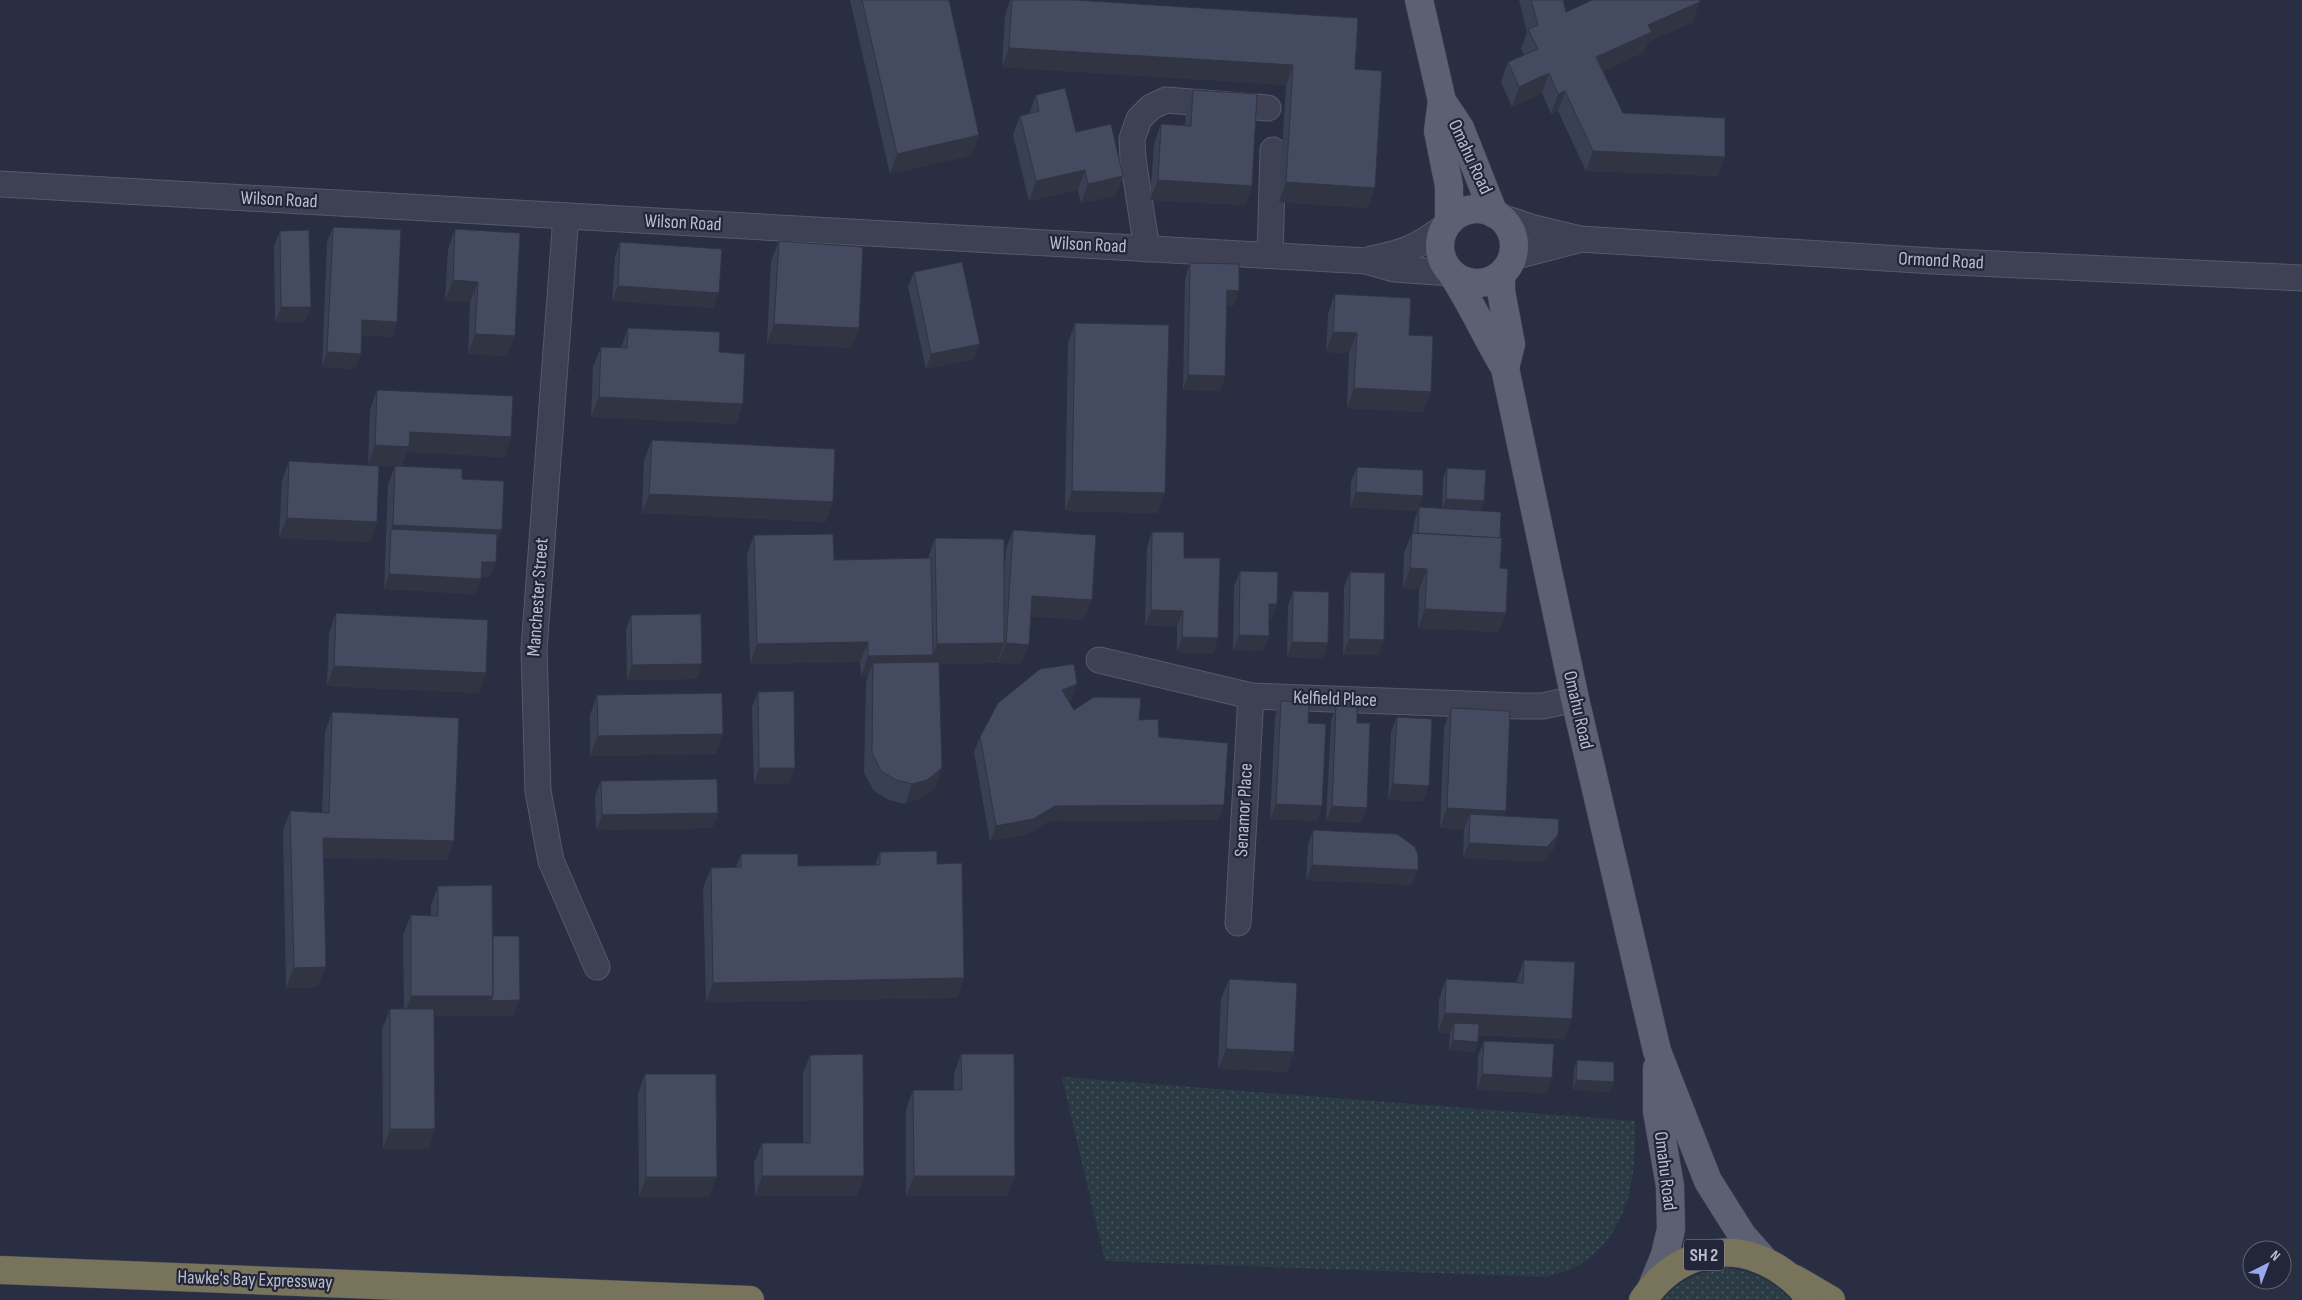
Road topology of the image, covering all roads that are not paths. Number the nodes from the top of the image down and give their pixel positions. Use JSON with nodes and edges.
{"nodes":[{"id":1,"x":1419,"y":0,"type":"edge"},
{"id":2,"x":1442,"y":101,"type":"junction"},
{"id":3,"x":1268,"y":108,"type":"dead end"},
{"id":4,"x":1273,"y":150,"type":"dead end"},
{"id":5,"x":0,"y":184,"type":"edge"},
{"id":6,"x":1496,"y":215,"type":"junction"},
{"id":7,"x":566,"y":216,"type":"junction"},
{"id":8,"x":1448,"y":224,"type":"junction"},
{"id":9,"x":1580,"y":239,"type":"junction"},
{"id":10,"x":1147,"y":248,"type":"junction"},
{"id":11,"x":1270,"y":256,"type":"junction"},
{"id":12,"x":1366,"y":260,"type":"junction"},
{"id":13,"x":1507,"y":266,"type":"junction"},
{"id":14,"x":1451,"y":273,"type":"junction"},
{"id":15,"x":2302,"y":278,"type":"edge"},
{"id":16,"x":1506,"y":368,"type":"junction"},
{"id":17,"x":1099,"y":660,"type":"dead end"},
{"id":18,"x":1251,"y":696,"type":"junction"},
{"id":19,"x":1575,"y":699,"type":"junction"},
{"id":20,"x":1238,"y":924,"type":"dead end"},
{"id":21,"x":598,"y":967,"type":"dead end"},
{"id":22,"x":1657,"y":1051,"type":"junction"},
{"id":23,"x":1765,"y":1260,"type":"junction"},
{"id":24,"x":0,"y":1270,"type":"edge"},
{"id":25,"x":1790,"y":1276,"type":"junction"},
{"id":26,"x":0,"y":1288,"type":"edge"},
{"id":27,"x":1647,"y":1294,"type":"edge"},
{"id":28,"x":263,"y":1300,"type":"edge"},
{"id":29,"x":750,"y":1300,"type":"edge"},
{"id":30,"x":1809,"y":1300,"type":"edge"},
{"id":31,"x":1831,"y":1300,"type":"edge"}],
"edges":[{"from":1,"to":2,"type":"main road","name":"Omahu Road"},
{"from":2,"to":6,"type":"main road","name":"Omahu Road"},
{"from":2,"to":8,"type":"main road","name":"Omahu Road"},
{"from":3,"to":10,"type":"street"},
{"from":4,"to":11,"type":"street"},
{"from":5,"to":7,"type":"street","name":"Wilson Road"},
{"from":6,"to":8,"type":"main road"},
{"from":6,"to":9,"type":"street","name":"Ormond Road"},
{"from":6,"to":13,"type":"main road"},
{"from":7,"to":10,"type":"street","name":"Wilson Road"},
{"from":7,"to":21,"type":"street","name":"Manchester Street"},
{"from":8,"to":12,"type":"street","name":"Wilson Road"},
{"from":8,"to":14,"type":"main road"},
{"from":9,"to":13,"type":"street","name":"Ormond Road"},
{"from":9,"to":15,"type":"street","name":"Ormond Road"},
{"from":10,"to":11,"type":"street","name":"Wilson Road"},
{"from":11,"to":12,"type":"street","name":"Wilson Road"},
{"from":12,"to":14,"type":"street","name":"Wilson Road"},
{"from":13,"to":14,"type":"main road"},
{"from":13,"to":16,"type":"main road","name":"Omahu Road"},
{"from":14,"to":16,"type":"main road","name":"Omahu Road"},
{"from":16,"to":19,"type":"main road","name":"Omahu Road"},
{"from":17,"to":18,"type":"street","name":"Kelfield Place"},
{"from":18,"to":19,"type":"street","name":"Kelfield Place"},
{"from":18,"to":20,"type":"street","name":"Senamor Place"},
{"from":19,"to":22,"type":"main road","name":"Omahu Road"},
{"from":22,"to":23,"type":"main road","name":"Omahu Road"},
{"from":22,"to":27,"type":"main road","name":"Omahu Road"},
{"from":23,"to":25,"type":"highway","number":"SH 2"},
{"from":23,"to":27,"type":"highway","number":"SH 2"},
{"from":24,"to":29,"type":"highway","name":"Hawke's Bay Expressway"},
{"from":25,"to":30,"type":"highway"},
{"from":25,"to":31,"type":"highway","number":"SH 2"},
{"from":26,"to":28,"type":"highway","name":"Hawke's Bay Expressway"}]}
